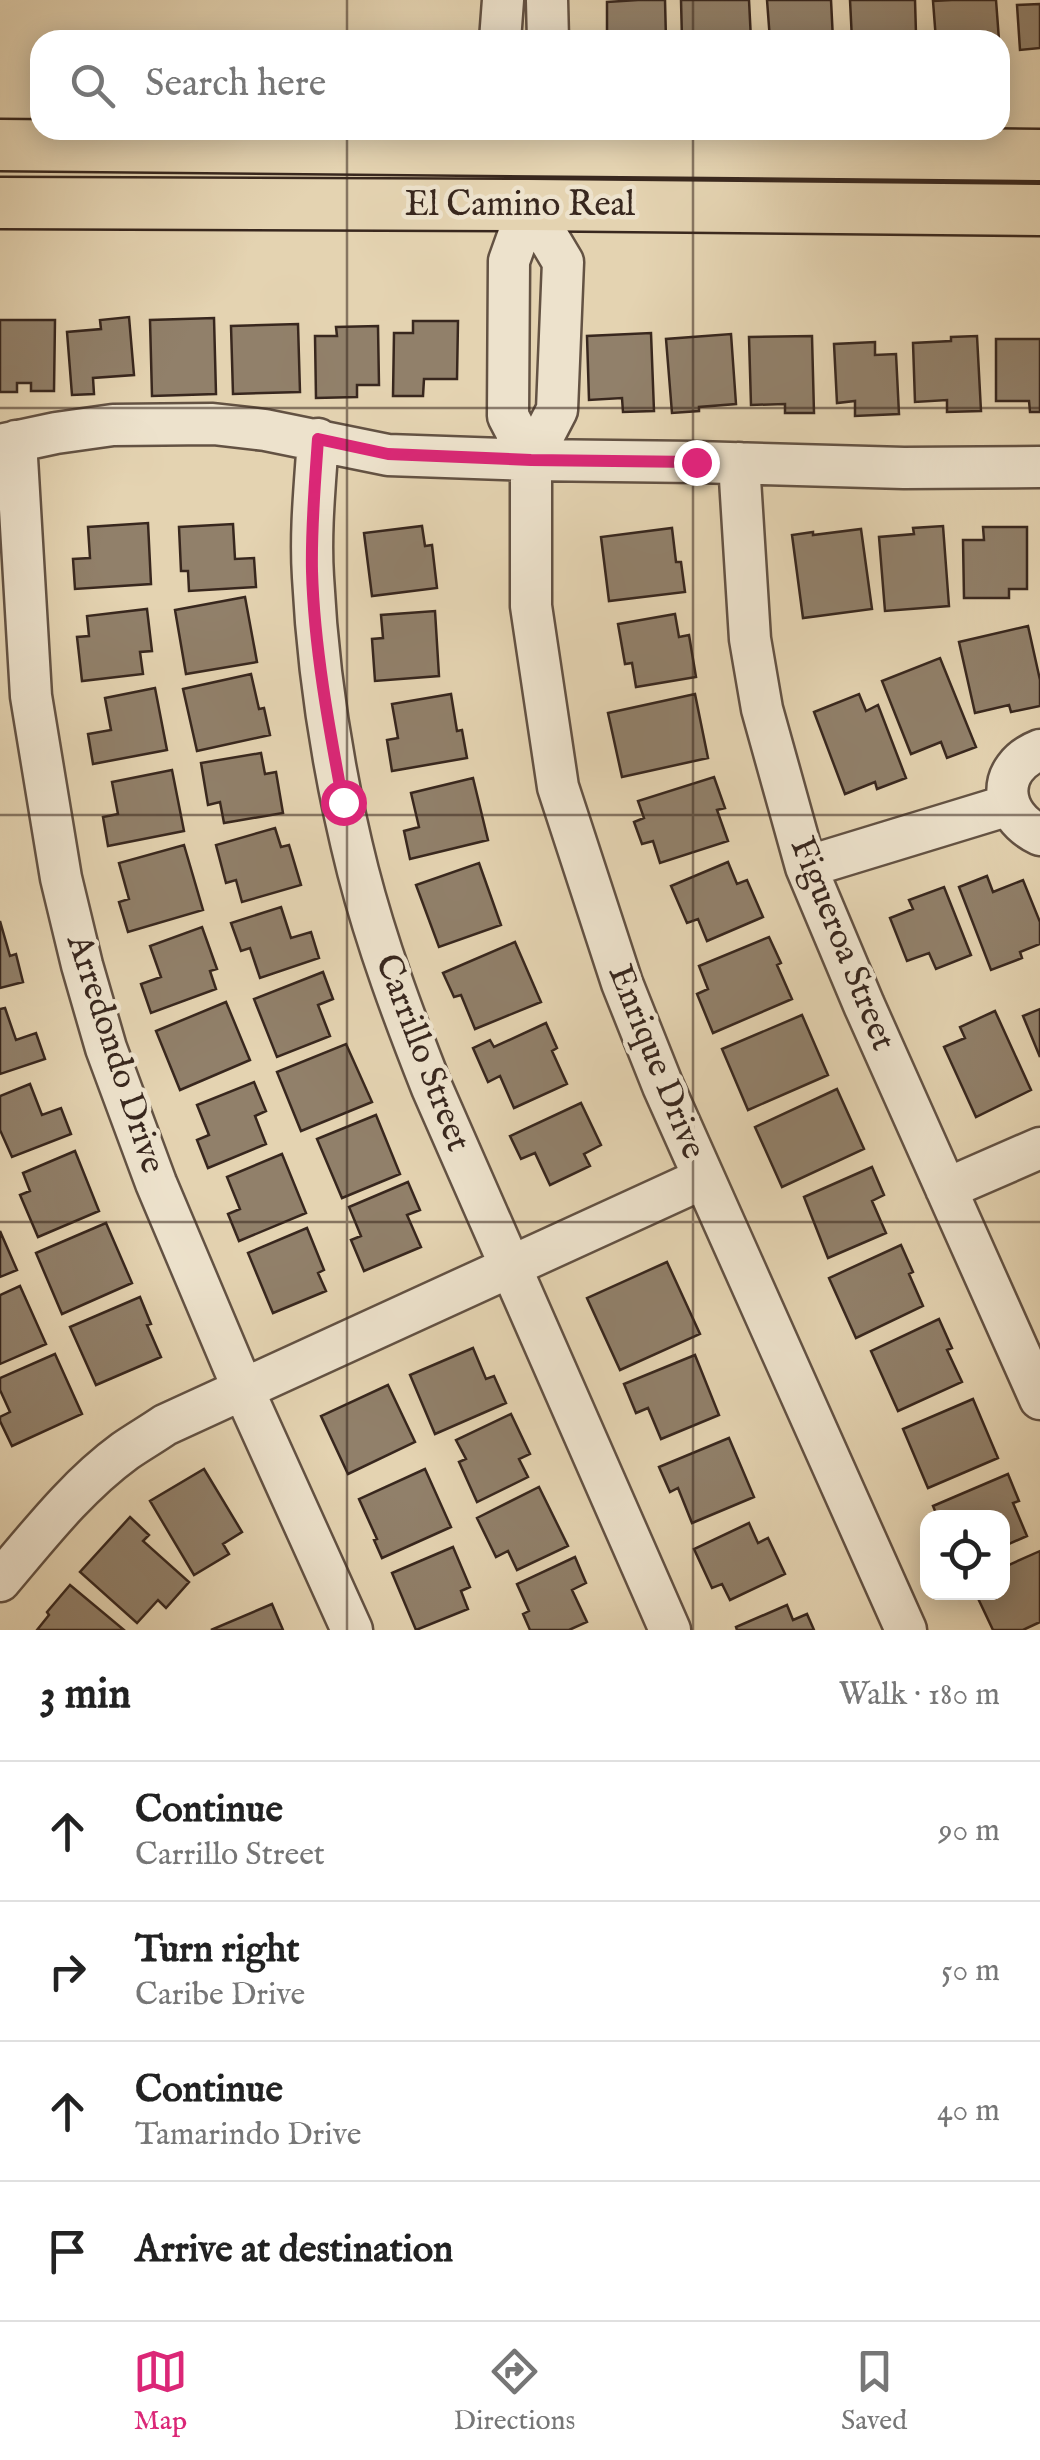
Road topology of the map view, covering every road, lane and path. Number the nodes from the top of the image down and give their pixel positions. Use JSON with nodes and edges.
{"nodes":[{"id":1,"x":504,"y":0,"type":"edge"},
{"id":2,"x":547,"y":0,"type":"edge"},
{"id":3,"x":501,"y":30,"type":"edge"},
{"id":4,"x":548,"y":30,"type":"edge"},
{"id":5,"x":292,"y":140,"type":"edge"},
{"id":6,"x":525,"y":140,"type":"edge"},
{"id":7,"x":633,"y":140,"type":"edge"},
{"id":8,"x":0,"y":145,"type":"edge"},
{"id":9,"x":1040,"y":155,"type":"edge"},
{"id":10,"x":0,"y":203,"type":"edge"},
{"id":11,"x":529,"y":205,"type":"junction"},
{"id":12,"x":1040,"y":210,"type":"edge"},
{"id":13,"x":318,"y":439,"type":"junction"},
{"id":14,"x":8,"y":443,"type":"edge"},
{"id":15,"x":531,"y":460,"type":"junction"},
{"id":16,"x":739,"y":463,"type":"junction"},
{"id":17,"x":1040,"y":467,"type":"edge"},
{"id":18,"x":1040,"y":750,"type":"edge"},
{"id":19,"x":1009,"y":805,"type":"junction"},
{"id":20,"x":1040,"y":835,"type":"edge"},
{"id":21,"x":806,"y":868,"type":"junction"},
{"id":22,"x":1040,"y":1148,"type":"edge"},
{"id":23,"x":704,"y":1178,"type":"junction"},
{"id":24,"x":946,"y":1189,"type":"junction"},
{"id":25,"x":510,"y":1266,"type":"junction"},
{"id":26,"x":243,"y":1389,"type":"junction"},
{"id":27,"x":1040,"y":1399,"type":"edge"},
{"id":28,"x":14,"y":1536,"type":"edge"},
{"id":29,"x":0,"y":1580,"type":"edge"},
{"id":30,"x":352,"y":1630,"type":"edge"},
{"id":31,"x":670,"y":1630,"type":"edge"},
{"id":32,"x":906,"y":1630,"type":"edge"}],
"edges":[{"from":1,"to":3,"type":"street"},
{"from":2,"to":4,"type":"street"},
{"from":5,"to":8,"type":"main road","name":"El Camino Real"},
{"from":6,"to":11,"type":"main road"},
{"from":7,"to":9,"type":"main road","name":"El Camino Real"},
{"from":10,"to":11,"type":"main road","name":"El Camino Real"},
{"from":11,"to":12,"type":"main road","name":"El Camino Real"},
{"from":11,"to":15,"type":"street","name":"Enrique Drive"},
{"from":11,"to":15,"type":"street","name":"Enrique Drive"},
{"from":13,"to":14,"type":"street"},
{"from":13,"to":15,"type":"street"},
{"from":13,"to":25,"type":"street","name":"Carrillo Street"},
{"from":14,"to":26,"type":"street","name":"Arredondo Drive"},
{"from":15,"to":16,"type":"street"},
{"from":15,"to":23,"type":"street","name":"Enrique Drive"},
{"from":16,"to":17,"type":"street"},
{"from":16,"to":21,"type":"street","name":"Figueroa Street"},
{"from":18,"to":19,"type":"street"},
{"from":19,"to":20,"type":"street"},
{"from":19,"to":21,"type":"street"},
{"from":21,"to":24,"type":"street","name":"Figueroa Street"},
{"from":22,"to":24,"type":"street"},
{"from":23,"to":25,"type":"street"},
{"from":23,"to":32,"type":"street","name":"Enrique Drive"},
{"from":24,"to":27,"type":"street","name":"Figueroa Street"},
{"from":25,"to":26,"type":"street"},
{"from":25,"to":31,"type":"street","name":"Carrillo Street"},
{"from":26,"to":28,"type":"street"},
{"from":26,"to":30,"type":"street","name":"Arredondo Drive"},
{"from":28,"to":29,"type":"street"}]}
